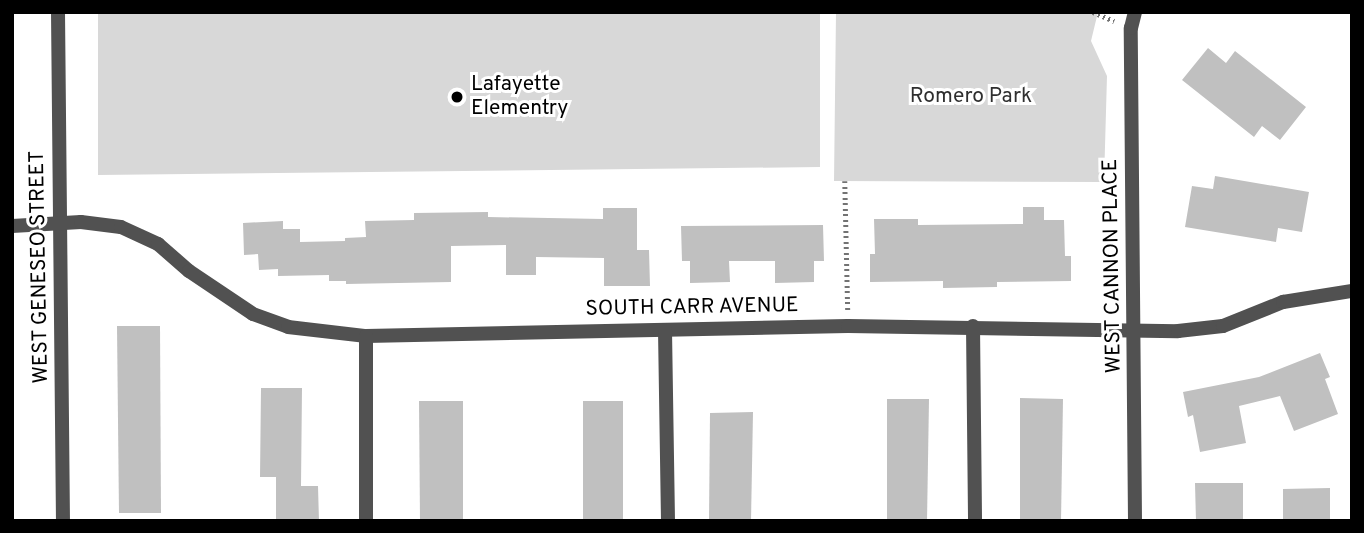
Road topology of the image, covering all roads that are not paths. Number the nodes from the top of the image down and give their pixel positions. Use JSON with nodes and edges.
{"nodes":[{"id":1,"x":58,"y":12,"type":"edge"},
{"id":2,"x":1135,"y":12,"type":"edge"},
{"id":3,"x":61,"y":224,"type":"junction"},
{"id":4,"x":12,"y":226,"type":"edge"},
{"id":5,"x":1352,"y":291,"type":"edge"},
{"id":6,"x":973,"y":326,"type":"junction"},
{"id":7,"x":1135,"y":328,"type":"junction"},
{"id":8,"x":665,"y":330,"type":"junction"},
{"id":9,"x":366,"y":337,"type":"junction"},
{"id":10,"x":63,"y":521,"type":"edge"},
{"id":11,"x":366,"y":521,"type":"edge"},
{"id":12,"x":668,"y":521,"type":"edge"},
{"id":13,"x":975,"y":521,"type":"edge"},
{"id":14,"x":1135,"y":521,"type":"edge"}],
"edges":[{"from":1,"to":3,"type":"street","name":"WEST GENESEO STREET"},
{"from":2,"to":7,"type":"street","name":"WEST CANNON PLACE"},
{"from":3,"to":4,"type":"street","name":"SOUTH CARR AVENUE"},
{"from":3,"to":9,"type":"street","name":"SOUTH CARR AVENUE"},
{"from":3,"to":10,"type":"street","name":"WEST GENESEO STREET"},
{"from":5,"to":7,"type":"street","name":"SOUTH CARR AVENUE"},
{"from":6,"to":7,"type":"street","name":"SOUTH CARR AVENUE"},
{"from":6,"to":8,"type":"street","name":"SOUTH CARR AVENUE"},
{"from":6,"to":13,"type":"street"},
{"from":7,"to":14,"type":"street","name":"WEST CANNON PLACE"},
{"from":8,"to":9,"type":"street","name":"SOUTH CARR AVENUE"},
{"from":8,"to":12,"type":"street"},
{"from":9,"to":11,"type":"street"}]}
